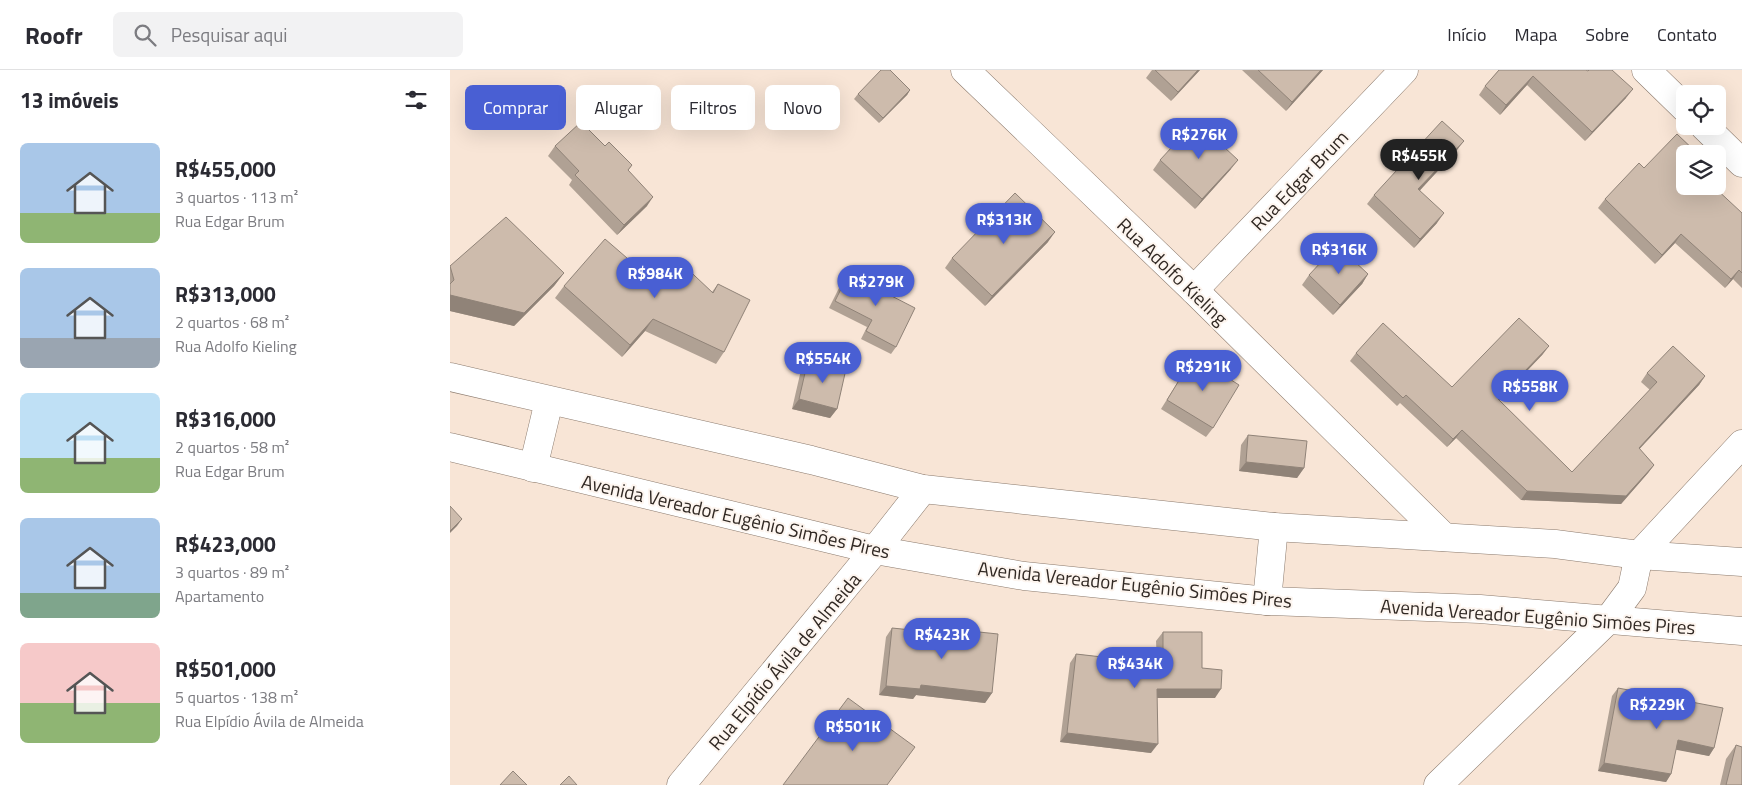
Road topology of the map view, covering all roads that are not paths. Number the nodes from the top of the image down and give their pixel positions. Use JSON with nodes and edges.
{"nodes":[{"id":1,"x":965,"y":70,"type":"edge"},
{"id":2,"x":1404,"y":70,"type":"edge"},
{"id":3,"x":1646,"y":70,"type":"edge"},
{"id":4,"x":1676,"y":99,"type":"edge"},
{"id":5,"x":1713,"y":135,"type":"edge"},
{"id":6,"x":1742,"y":163,"type":"edge"},
{"id":7,"x":1194,"y":290,"type":"junction"},
{"id":8,"x":450,"y":377,"type":"edge"},
{"id":9,"x":549,"y":401,"type":"junction"},
{"id":10,"x":1742,"y":444,"type":"edge"},
{"id":11,"x":450,"y":448,"type":"edge"},
{"id":12,"x":533,"y":468,"type":"junction"},
{"id":13,"x":923,"y":489,"type":"junction"},
{"id":14,"x":1274,"y":527,"type":"junction"},
{"id":15,"x":1444,"y":537,"type":"junction"},
{"id":16,"x":876,"y":550,"type":"junction"},
{"id":17,"x":1639,"y":555,"type":"junction"},
{"id":18,"x":1742,"y":562,"type":"edge"},
{"id":19,"x":1266,"y":601,"type":"junction"},
{"id":20,"x":1609,"y":619,"type":"junction"},
{"id":21,"x":1742,"y":630,"type":"edge"},
{"id":22,"x":681,"y":785,"type":"edge"},
{"id":23,"x":1438,"y":785,"type":"edge"}],
"edges":[{"from":1,"to":7,"type":"street","name":"Rua Adolfo Kieling"},
{"from":2,"to":7,"type":"street","name":"Rua Edgar Brum"},
{"from":3,"to":4,"type":"street"},
{"from":5,"to":6,"type":"street"},
{"from":7,"to":15,"type":"street","name":"Rua Adolfo Kieling"},
{"from":8,"to":9,"type":"street"},
{"from":9,"to":12,"type":"street"},
{"from":9,"to":13,"type":"street"},
{"from":10,"to":17,"type":"street"},
{"from":11,"to":12,"type":"street","name":"Avenida Vereador Eugênio Simões Pires"},
{"from":12,"to":16,"type":"street","name":"Avenida Vereador Eugênio Simões Pires"},
{"from":13,"to":14,"type":"street"},
{"from":13,"to":16,"type":"street","name":"Rua Elpídio Ávila de Almeida"},
{"from":14,"to":15,"type":"street"},
{"from":14,"to":19,"type":"street"},
{"from":15,"to":17,"type":"street"},
{"from":16,"to":19,"type":"street","name":"Avenida Vereador Eugênio Simões Pires"},
{"from":16,"to":22,"type":"street","name":"Rua Elpídio Ávila de Almeida"},
{"from":17,"to":18,"type":"street"},
{"from":17,"to":20,"type":"street"},
{"from":19,"to":20,"type":"street","name":"Avenida Vereador Eugênio Simões Pires"},
{"from":20,"to":21,"type":"street","name":"Avenida Vereador Eugênio Simões Pires"},
{"from":20,"to":23,"type":"street"}]}
